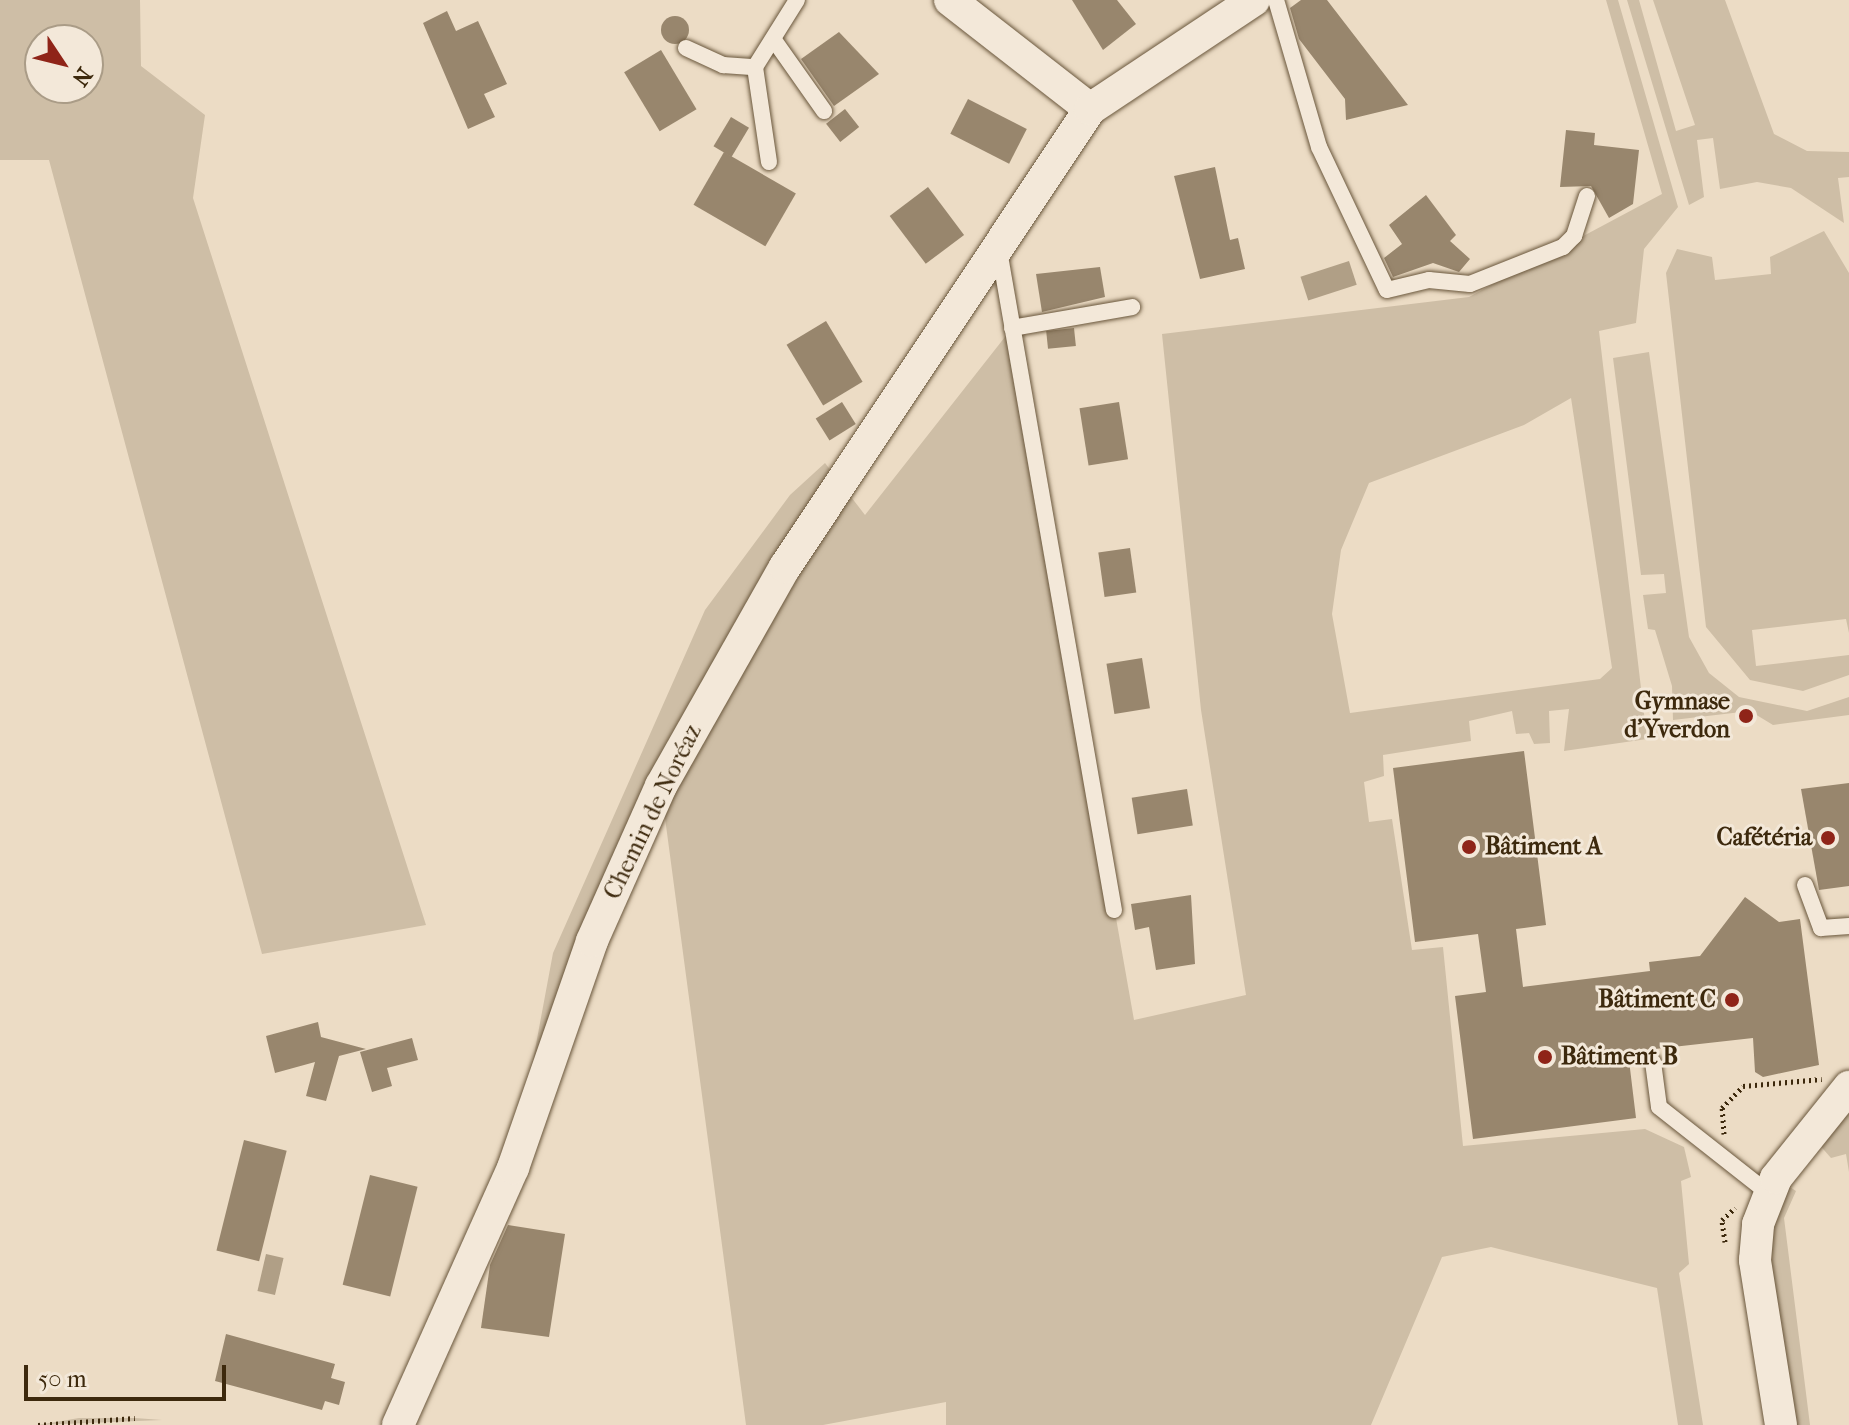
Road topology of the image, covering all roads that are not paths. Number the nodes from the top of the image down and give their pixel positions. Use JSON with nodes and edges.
{"nodes":[{"id":1,"x":797,"y":0,"type":"edge"},
{"id":2,"x":950,"y":0,"type":"edge"},
{"id":3,"x":1254,"y":0,"type":"edge"},
{"id":4,"x":1276,"y":0,"type":"edge"},
{"id":5,"x":774,"y":40,"type":"junction"},
{"id":6,"x":686,"y":48,"type":"dead end"},
{"id":7,"x":755,"y":67,"type":"junction"},
{"id":8,"x":1090,"y":109,"type":"junction"},
{"id":9,"x":824,"y":111,"type":"dead end"},
{"id":10,"x":769,"y":162,"type":"dead end"},
{"id":11,"x":1587,"y":196,"type":"dead end"},
{"id":12,"x":998,"y":245,"type":"junction"},
{"id":13,"x":1132,"y":307,"type":"dead end"},
{"id":14,"x":1012,"y":328,"type":"junction"},
{"id":15,"x":1805,"y":885,"type":"dead end"},
{"id":16,"x":1114,"y":910,"type":"dead end"},
{"id":17,"x":1849,"y":926,"type":"edge"},
{"id":18,"x":1653,"y":1062,"type":"dead end"},
{"id":19,"x":1846,"y":1091,"type":"edge"},
{"id":20,"x":1767,"y":1192,"type":"junction"},
{"id":21,"x":398,"y":1425,"type":"edge"},
{"id":22,"x":1781,"y":1425,"type":"edge"}],
"edges":[{"from":1,"to":5,"type":"lane"},
{"from":2,"to":8,"type":"street"},
{"from":3,"to":8,"type":"street","name":"Chemin de Noréaz"},
{"from":4,"to":11,"type":"lane"},
{"from":5,"to":7,"type":"lane"},
{"from":5,"to":9,"type":"lane"},
{"from":6,"to":7,"type":"lane"},
{"from":7,"to":10,"type":"lane"},
{"from":8,"to":12,"type":"street","name":"Chemin de Noréaz"},
{"from":12,"to":14,"type":"lane"},
{"from":12,"to":21,"type":"street","name":"Chemin de Noréaz"},
{"from":13,"to":14,"type":"lane"},
{"from":14,"to":16,"type":"lane"},
{"from":15,"to":17,"type":"lane"},
{"from":18,"to":20,"type":"lane"},
{"from":19,"to":20,"type":"street"},
{"from":20,"to":22,"type":"street"}]}
